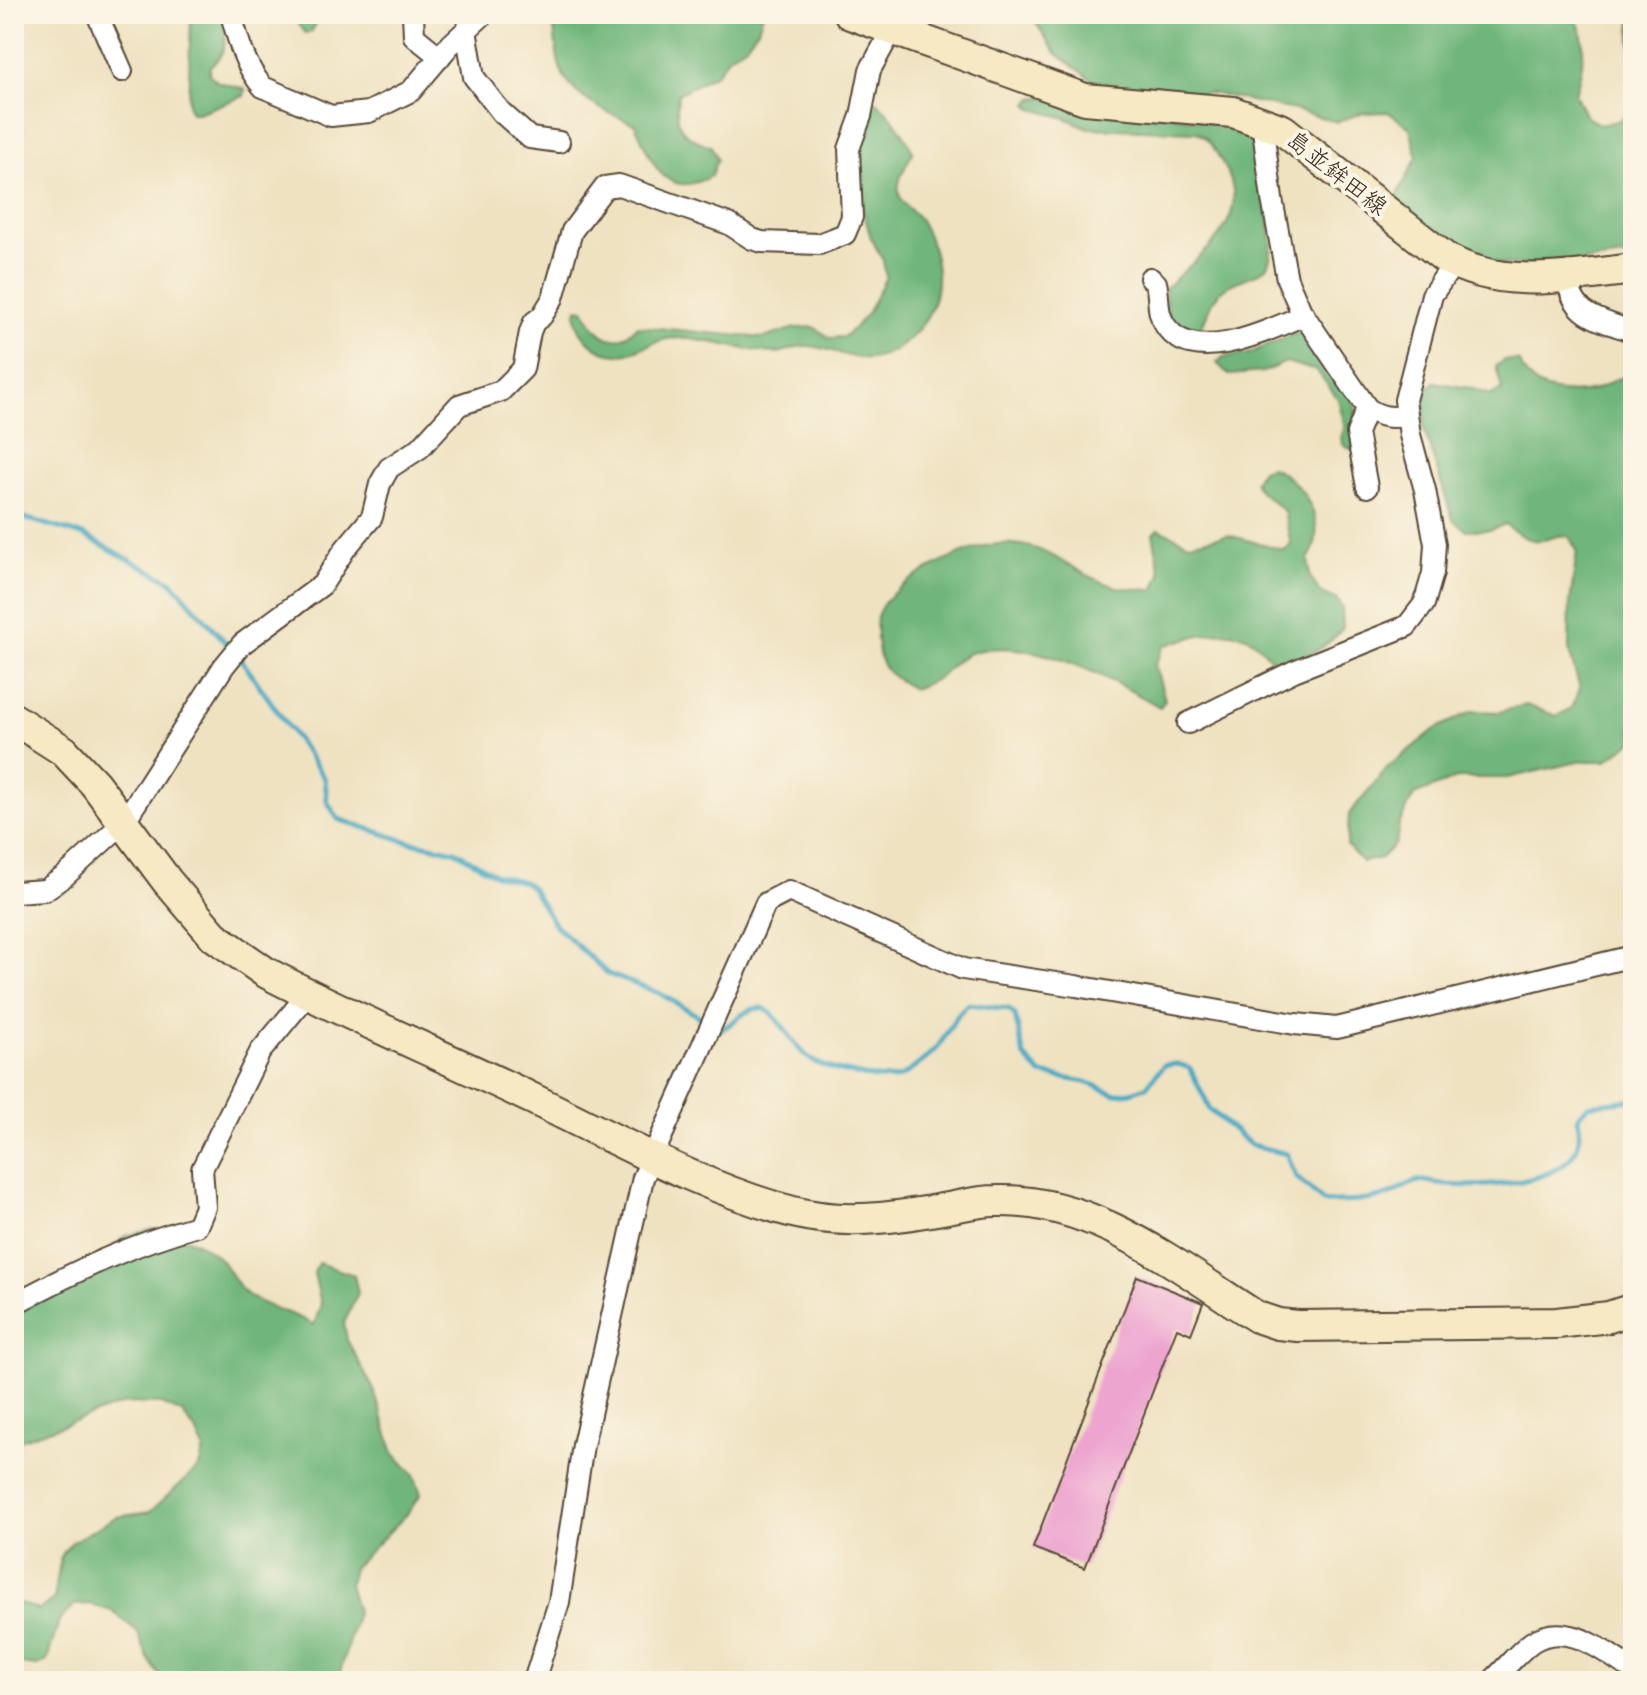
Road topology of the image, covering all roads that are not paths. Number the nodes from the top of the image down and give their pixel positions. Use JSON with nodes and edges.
{"nodes":[{"id":1,"x":97,"y":14,"type":"edge"},
{"id":2,"x":231,"y":14,"type":"edge"},
{"id":3,"x":413,"y":14,"type":"edge"},
{"id":4,"x":484,"y":14,"type":"edge"},
{"id":5,"x":850,"y":14,"type":"edge"},
{"id":6,"x":466,"y":30,"type":"junction"},
{"id":7,"x":892,"y":30,"type":"junction"},
{"id":8,"x":440,"y":57,"type":"junction"},
{"id":9,"x":122,"y":71,"type":"dead end"},
{"id":10,"x":1262,"y":122,"type":"junction"},
{"id":11,"x":559,"y":142,"type":"dead end"},
{"id":12,"x":1454,"y":263,"type":"junction"},
{"id":13,"x":1633,"y":269,"type":"edge"},
{"id":14,"x":1566,"y":276,"type":"junction"},
{"id":15,"x":1150,"y":278,"type":"dead end"},
{"id":16,"x":1304,"y":315,"type":"junction"},
{"id":17,"x":1633,"y":332,"type":"edge"},
{"id":18,"x":1367,"y":408,"type":"junction"},
{"id":19,"x":1407,"y":415,"type":"junction"},
{"id":20,"x":1367,"y":487,"type":"dead end"},
{"id":21,"x":14,"y":719,"type":"edge"},
{"id":22,"x":1188,"y":723,"type":"dead end"},
{"id":23,"x":124,"y":822,"type":"junction"},
{"id":24,"x":14,"y":892,"type":"edge"},
{"id":25,"x":1633,"y":956,"type":"edge"},
{"id":26,"x":308,"y":994,"type":"junction"},
{"id":27,"x":654,"y":1157,"type":"junction"},
{"id":28,"x":14,"y":1304,"type":"edge"},
{"id":29,"x":1633,"y":1309,"type":"edge"},
{"id":30,"x":1633,"y":1670,"type":"edge"},
{"id":31,"x":534,"y":1681,"type":"edge"},
{"id":32,"x":1492,"y":1681,"type":"edge"}],
"edges":[{"from":1,"to":9,"type":"street"},
{"from":2,"to":8,"type":"street"},
{"from":3,"to":8,"type":"street"},
{"from":4,"to":6,"type":"street"},
{"from":5,"to":7,"type":"street","name":"島並鉾田線"},
{"from":6,"to":8,"type":"street"},
{"from":6,"to":11,"type":"street"},
{"from":7,"to":10,"type":"street","name":"島並鉾田線"},
{"from":7,"to":23,"type":"street"},
{"from":10,"to":12,"type":"street","name":"島並鉾田線"},
{"from":10,"to":16,"type":"street"},
{"from":12,"to":14,"type":"street","name":"島並鉾田線"},
{"from":12,"to":19,"type":"street"},
{"from":13,"to":14,"type":"street","name":"島並鉾田線"},
{"from":14,"to":17,"type":"street"},
{"from":15,"to":16,"type":"street"},
{"from":16,"to":18,"type":"street"},
{"from":18,"to":19,"type":"street"},
{"from":18,"to":20,"type":"street"},
{"from":19,"to":22,"type":"street"},
{"from":21,"to":23,"type":"street"},
{"from":23,"to":24,"type":"street"},
{"from":23,"to":26,"type":"street"},
{"from":25,"to":27,"type":"street"},
{"from":26,"to":27,"type":"street"},
{"from":26,"to":28,"type":"street"},
{"from":27,"to":29,"type":"street"},
{"from":27,"to":31,"type":"street"},
{"from":30,"to":32,"type":"street"}]}
